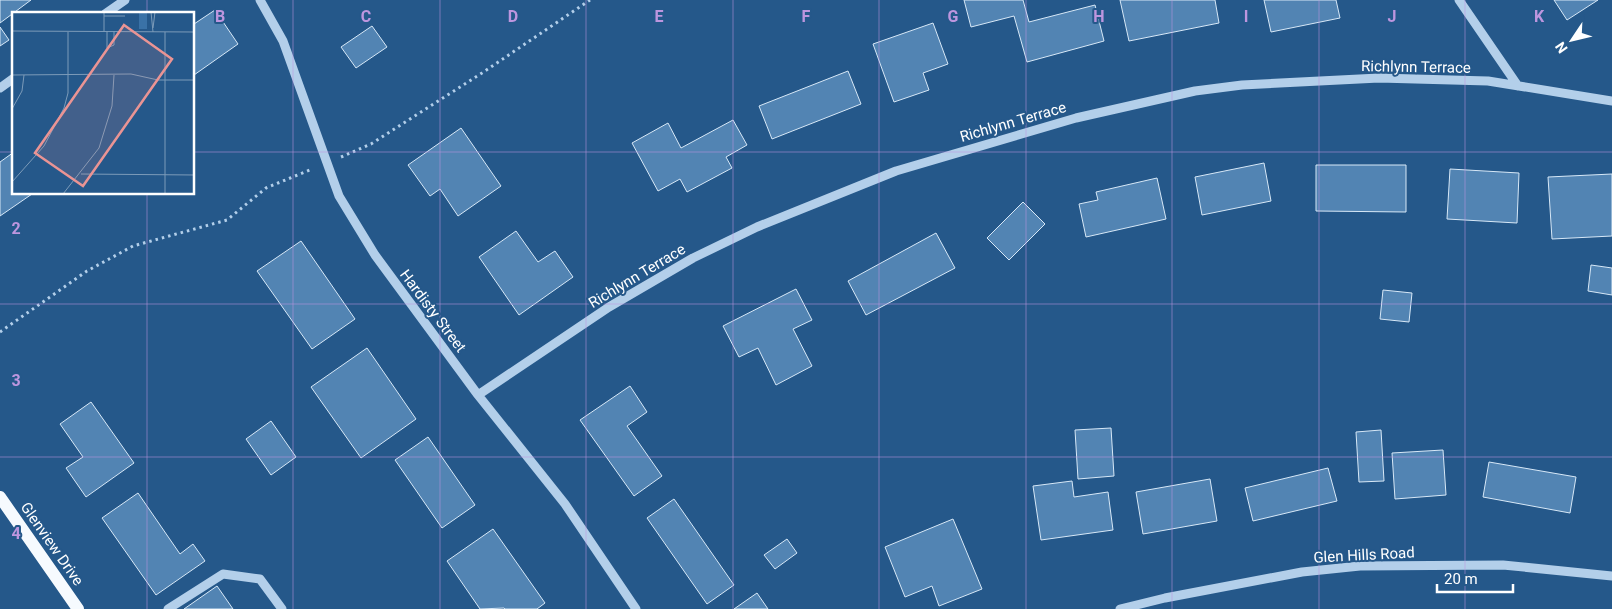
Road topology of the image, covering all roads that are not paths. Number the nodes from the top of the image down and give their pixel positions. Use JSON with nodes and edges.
{"nodes":[{"id":1,"x":125,"y":0,"type":"edge"},
{"id":2,"x":260,"y":0,"type":"edge"},
{"id":3,"x":1459,"y":0,"type":"edge"},
{"id":4,"x":109,"y":12,"type":"edge"},
{"id":5,"x":12,"y":79,"type":"edge"},
{"id":6,"x":1518,"y":86,"type":"junction"},
{"id":7,"x":0,"y":88,"type":"edge"},
{"id":8,"x":1612,"y":101,"type":"edge"},
{"id":9,"x":478,"y":395,"type":"junction"},
{"id":10,"x":0,"y":497,"type":"edge"},
{"id":11,"x":1612,"y":576,"type":"edge"},
{"id":12,"x":78,"y":609,"type":"edge"},
{"id":13,"x":168,"y":609,"type":"edge"},
{"id":14,"x":282,"y":609,"type":"edge"},
{"id":15,"x":636,"y":609,"type":"edge"},
{"id":16,"x":1120,"y":609,"type":"edge"}],
"edges":[{"from":1,"to":4,"type":"street"},
{"from":2,"to":9,"type":"street","name":"Hardisty Street"},
{"from":3,"to":6,"type":"street"},
{"from":5,"to":7,"type":"street"},
{"from":6,"to":8,"type":"street","name":"Richlynn Terrace"},
{"from":6,"to":9,"type":"street","name":"Richlynn Terrace"},
{"from":9,"to":15,"type":"street","name":"Hardisty Street"},
{"from":10,"to":12,"type":"main road","name":"Glenview Drive"},
{"from":11,"to":16,"type":"street","name":"Glen Hills Road"},
{"from":13,"to":14,"type":"street"}]}
